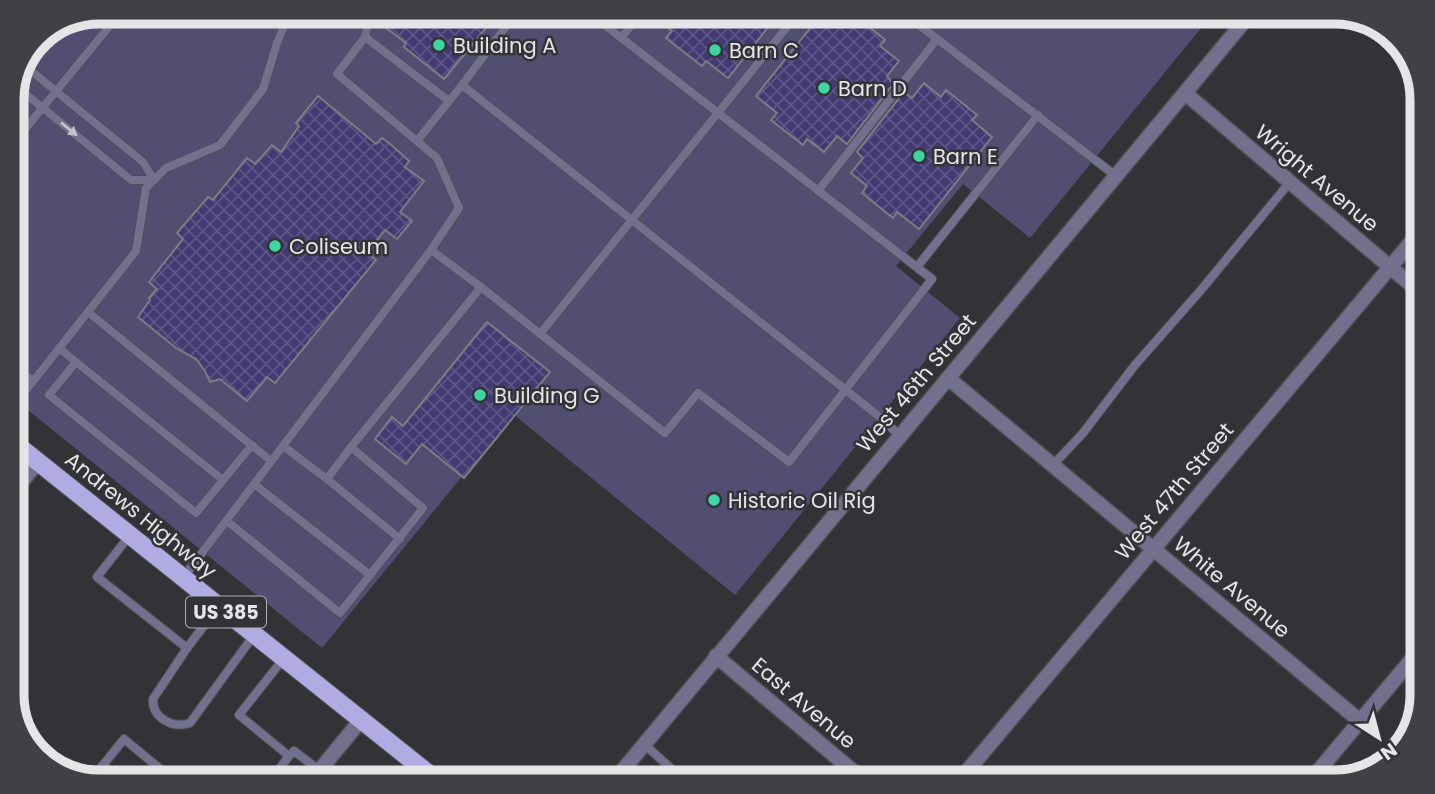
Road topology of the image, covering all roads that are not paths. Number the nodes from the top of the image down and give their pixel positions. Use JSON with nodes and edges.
{"nodes":[{"id":1,"x":111,"y":24,"type":"edge"},
{"id":2,"x":285,"y":24,"type":"edge"},
{"id":3,"x":368,"y":24,"type":"edge"},
{"id":4,"x":508,"y":24,"type":"edge"},
{"id":5,"x":603,"y":24,"type":"edge"},
{"id":6,"x":632,"y":24,"type":"edge"},
{"id":7,"x":789,"y":24,"type":"edge"},
{"id":8,"x":918,"y":24,"type":"edge"},
{"id":9,"x":1242,"y":24,"type":"edge"},
{"id":10,"x":365,"y":37,"type":"junction"},
{"id":11,"x":621,"y":38,"type":"junction"},
{"id":12,"x":937,"y":39,"type":"junction"},
{"id":13,"x":30,"y":70,"type":"edge"},
{"id":14,"x":461,"y":85,"type":"junction"},
{"id":15,"x":55,"y":91,"type":"junction"},
{"id":16,"x":1185,"y":93,"type":"junction"},
{"id":17,"x":25,"y":94,"type":"edge"},
{"id":18,"x":449,"y":101,"type":"junction"},
{"id":19,"x":41,"y":107,"type":"junction"},
{"id":20,"x":717,"y":112,"type":"junction"},
{"id":21,"x":1038,"y":115,"type":"junction"},
{"id":22,"x":25,"y":128,"type":"edge"},
{"id":23,"x":417,"y":141,"type":"junction"},
{"id":24,"x":1116,"y":176,"type":"junction"},
{"id":25,"x":154,"y":180,"type":"junction"},
{"id":26,"x":1290,"y":182,"type":"junction"},
{"id":27,"x":818,"y":191,"type":"junction"},
{"id":28,"x":631,"y":220,"type":"junction"},
{"id":29,"x":1410,"y":244,"type":"edge"},
{"id":30,"x":431,"y":250,"type":"junction"},
{"id":31,"x":917,"y":267,"type":"junction"},
{"id":32,"x":1390,"y":267,"type":"junction"},
{"id":33,"x":1410,"y":284,"type":"edge"},
{"id":34,"x":481,"y":287,"type":"junction"},
{"id":35,"x":88,"y":312,"type":"junction"},
{"id":36,"x":540,"y":334,"type":"junction"},
{"id":37,"x":60,"y":348,"type":"junction"},
{"id":38,"x":76,"y":362,"type":"junction"},
{"id":39,"x":25,"y":375,"type":"edge"},
{"id":40,"x":948,"y":378,"type":"junction"},
{"id":41,"x":33,"y":381,"type":"junction"},
{"id":42,"x":25,"y":391,"type":"edge"},
{"id":43,"x":846,"y":391,"type":"junction"},
{"id":44,"x":900,"y":436,"type":"junction"},
{"id":45,"x":252,"y":445,"type":"junction"},
{"id":46,"x":283,"y":446,"type":"junction"},
{"id":47,"x":351,"y":447,"type":"junction"},
{"id":48,"x":25,"y":452,"type":"edge"},
{"id":49,"x":271,"y":461,"type":"junction"},
{"id":50,"x":38,"y":462,"type":"junction"},
{"id":51,"x":1053,"y":465,"type":"junction"},
{"id":52,"x":25,"y":478,"type":"edge"},
{"id":53,"x":327,"y":479,"type":"junction"},
{"id":54,"x":223,"y":480,"type":"junction"},
{"id":55,"x":254,"y":484,"type":"junction"},
{"id":56,"x":226,"y":521,"type":"junction"},
{"id":57,"x":130,"y":535,"type":"junction"},
{"id":58,"x":400,"y":539,"type":"junction"},
{"id":59,"x":1154,"y":548,"type":"junction"},
{"id":60,"x":370,"y":575,"type":"junction"},
{"id":61,"x":183,"y":578,"type":"junction"},
{"id":62,"x":219,"y":606,"type":"junction"},
{"id":63,"x":254,"y":635,"type":"junction"},
{"id":64,"x":187,"y":648,"type":"junction"},
{"id":65,"x":716,"y":656,"type":"junction"},
{"id":66,"x":284,"y":658,"type":"junction"},
{"id":67,"x":1410,"y":661,"type":"edge"},
{"id":68,"x":361,"y":720,"type":"junction"},
{"id":69,"x":1360,"y":721,"type":"junction"},
{"id":70,"x":644,"y":744,"type":"junction"},
{"id":71,"x":289,"y":756,"type":"junction"},
{"id":72,"x":103,"y":765,"type":"junction"},
{"id":73,"x":99,"y":770,"type":"edge"},
{"id":74,"x":109,"y":770,"type":"edge"},
{"id":75,"x":161,"y":770,"type":"edge"},
{"id":76,"x":278,"y":770,"type":"edge"},
{"id":77,"x":310,"y":770,"type":"edge"},
{"id":78,"x":320,"y":770,"type":"edge"},
{"id":79,"x":424,"y":770,"type":"edge"},
{"id":80,"x":624,"y":770,"type":"edge"},
{"id":81,"x":673,"y":770,"type":"edge"},
{"id":82,"x":852,"y":770,"type":"edge"},
{"id":83,"x":968,"y":770,"type":"edge"},
{"id":84,"x":1319,"y":770,"type":"edge"}],
"edges":[{"from":1,"to":15,"type":"lane"},
{"from":2,"to":25,"type":"lane"},
{"from":3,"to":10,"type":"lane"},
{"from":4,"to":14,"type":"lane"},
{"from":5,"to":11,"type":"lane"},
{"from":6,"to":11,"type":"lane"},
{"from":7,"to":20,"type":"lane"},
{"from":8,"to":12,"type":"lane"},
{"from":9,"to":16,"type":"street","name":"West 46th Street"},
{"from":10,"to":18,"type":"lane"},
{"from":10,"to":23,"type":"lane"},
{"from":11,"to":20,"type":"lane"},
{"from":12,"to":21,"type":"lane"},
{"from":12,"to":27,"type":"lane"},
{"from":13,"to":15,"type":"lane"},
{"from":14,"to":18,"type":"lane"},
{"from":14,"to":28,"type":"lane"},
{"from":15,"to":19,"type":"lane"},
{"from":15,"to":25,"type":"lane"},
{"from":16,"to":24,"type":"street","name":"West 46th Street"},
{"from":16,"to":26,"type":"street","name":"Wright Avenue"},
{"from":17,"to":19,"type":"lane"},
{"from":18,"to":23,"type":"lane"},
{"from":19,"to":22,"type":"lane"},
{"from":19,"to":25,"type":"lane","one_way":true},
{"from":20,"to":27,"type":"lane"},
{"from":20,"to":28,"type":"lane"},
{"from":21,"to":24,"type":"lane"},
{"from":21,"to":31,"type":"lane"},
{"from":23,"to":30,"type":"lane"},
{"from":24,"to":40,"type":"street","name":"West 46th Street"},
{"from":25,"to":35,"type":"lane"},
{"from":26,"to":32,"type":"street","name":"Wright Avenue"},
{"from":26,"to":51,"type":"lane"},
{"from":27,"to":31,"type":"lane"},
{"from":28,"to":36,"type":"lane"},
{"from":28,"to":43,"type":"lane"},
{"from":29,"to":32,"type":"street","name":"West 47th Street"},
{"from":30,"to":34,"type":"lane"},
{"from":30,"to":46,"type":"lane"},
{"from":31,"to":43,"type":"lane"},
{"from":32,"to":33,"type":"street","name":"Wright Avenue"},
{"from":32,"to":59,"type":"street","name":"West 47th Street"},
{"from":34,"to":36,"type":"lane"},
{"from":34,"to":47,"type":"lane"},
{"from":35,"to":37,"type":"lane"},
{"from":35,"to":45,"type":"lane"},
{"from":36,"to":43,"type":"lane"},
{"from":37,"to":38,"type":"lane"},
{"from":37,"to":41,"type":"lane"},
{"from":38,"to":54,"type":"lane"},
{"from":38,"to":54,"type":"lane"},
{"from":39,"to":41,"type":"lane"},
{"from":40,"to":44,"type":"street","name":"West 46th Street"},
{"from":40,"to":51,"type":"street","name":"White Avenue"},
{"from":41,"to":42,"type":"lane"},
{"from":43,"to":44,"type":"lane"},
{"from":44,"to":65,"type":"street","name":"West 46th Street"},
{"from":45,"to":49,"type":"lane"},
{"from":45,"to":54,"type":"lane"},
{"from":46,"to":49,"type":"lane"},
{"from":46,"to":53,"type":"lane"},
{"from":47,"to":53,"type":"lane"},
{"from":47,"to":58,"type":"lane"},
{"from":48,"to":50,"type":"main road","name":"Andrews Highway","number":"US 385"},
{"from":49,"to":55,"type":"lane"},
{"from":50,"to":52,"type":"street"},
{"from":50,"to":57,"type":"main road","name":"Andrews Highway","number":"US 385"},
{"from":51,"to":59,"type":"street","name":"White Avenue"},
{"from":53,"to":58,"type":"lane"},
{"from":55,"to":56,"type":"lane"},
{"from":55,"to":60,"type":"lane"},
{"from":56,"to":60,"type":"lane"},
{"from":56,"to":61,"type":"lane"},
{"from":57,"to":61,"type":"main road","name":"Andrews Highway","number":"US 385"},
{"from":57,"to":64,"type":"lane"},
{"from":58,"to":60,"type":"lane"},
{"from":59,"to":69,"type":"street","name":"White Avenue"},
{"from":59,"to":83,"type":"street","name":"West 47th Street"},
{"from":61,"to":62,"type":"main road","name":"Andrews Highway","number":"US 385"},
{"from":62,"to":63,"type":"main road","name":"Andrews Highway","number":"US 385"},
{"from":62,"to":64,"type":"lane"},
{"from":63,"to":64,"type":"lane"},
{"from":63,"to":66,"type":"main road","name":"Andrews Highway","number":"US 385"},
{"from":65,"to":70,"type":"street","name":"West 46th Street"},
{"from":65,"to":82,"type":"street","name":"East Avenue"},
{"from":66,"to":68,"type":"main road","name":"Andrews Highway","number":"US 385"},
{"from":66,"to":71,"type":"lane"},
{"from":67,"to":69,"type":"street"},
{"from":68,"to":78,"type":"street"},
{"from":68,"to":79,"type":"main road","name":"Andrews Highway","number":"US 385"},
{"from":69,"to":84,"type":"street"},
{"from":70,"to":80,"type":"street","name":"West 46th Street"},
{"from":70,"to":81,"type":"lane"},
{"from":71,"to":76,"type":"lane"},
{"from":71,"to":77,"type":"lane"},
{"from":72,"to":73,"type":"lane"},
{"from":72,"to":74,"type":"lane"},
{"from":72,"to":75,"type":"lane"}]}
